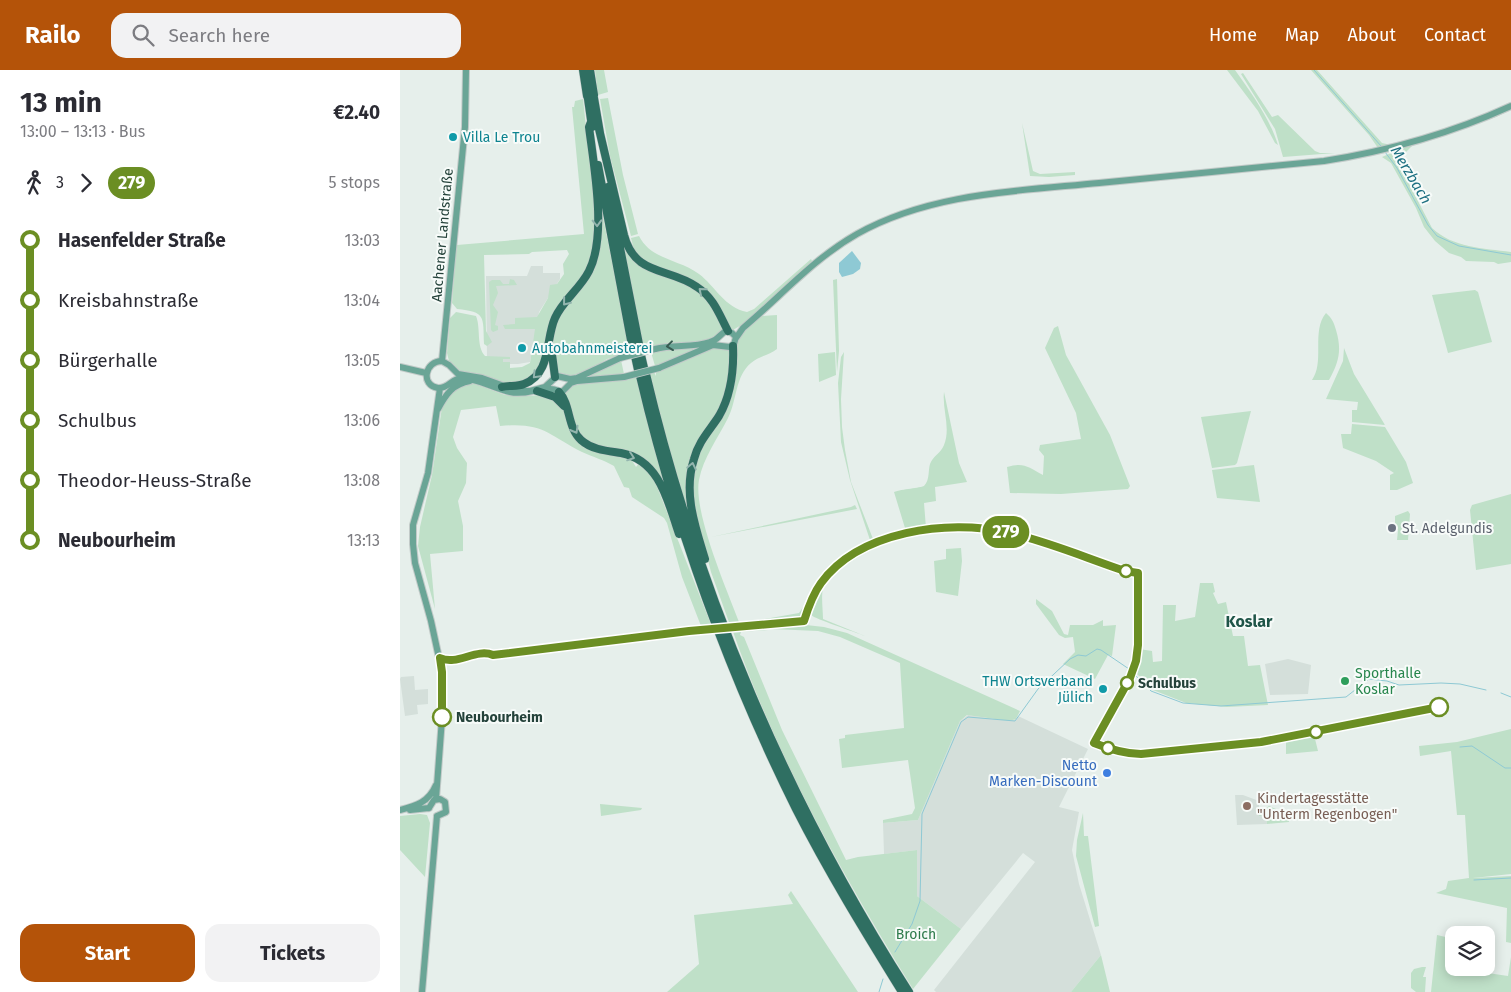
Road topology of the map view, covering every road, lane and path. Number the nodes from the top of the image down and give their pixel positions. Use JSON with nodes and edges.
{"nodes":[{"id":1,"x":466,"y":70,"type":"edge"},
{"id":2,"x":584,"y":70,"type":"edge"},
{"id":3,"x":590,"y":70,"type":"edge"},
{"id":4,"x":591,"y":97,"type":"junction"},
{"id":5,"x":1511,"y":106,"type":"edge"},
{"id":6,"x":591,"y":122,"type":"junction"},
{"id":7,"x":599,"y":129,"type":"junction"},
{"id":8,"x":732,"y":337,"type":"junction"},
{"id":9,"x":550,"y":340,"type":"junction"},
{"id":10,"x":721,"y":342,"type":"junction"},
{"id":11,"x":637,"y":353,"type":"junction"},
{"id":12,"x":442,"y":361,"type":"junction"},
{"id":13,"x":400,"y":367,"type":"edge"},
{"id":14,"x":452,"y":370,"type":"junction"},
{"id":15,"x":642,"y":372,"type":"junction"},
{"id":16,"x":426,"y":373,"type":"junction"},
{"id":17,"x":554,"y":379,"type":"junction"},
{"id":18,"x":479,"y":381,"type":"junction"},
{"id":19,"x":451,"y":382,"type":"junction"},
{"id":20,"x":568,"y":382,"type":"junction"},
{"id":21,"x":502,"y":387,"type":"junction"},
{"id":22,"x":440,"y":388,"type":"junction"},
{"id":23,"x":556,"y":390,"type":"junction"},
{"id":24,"x":537,"y":391,"type":"junction"},
{"id":25,"x":437,"y":412,"type":"junction"},
{"id":26,"x":568,"y":415,"type":"junction"},
{"id":27,"x":705,"y":593,"type":"junction"},
{"id":28,"x":714,"y":598,"type":"junction"},
{"id":29,"x":720,"y":624,"type":"junction"},
{"id":30,"x":725,"y":637,"type":"junction"},
{"id":31,"x":443,"y":677,"type":"junction"},
{"id":32,"x":438,"y":781,"type":"junction"},
{"id":33,"x":438,"y":799,"type":"junction"},
{"id":34,"x":429,"y":808,"type":"junction"},
{"id":35,"x":400,"y":810,"type":"edge"},
{"id":36,"x":437,"y":816,"type":"junction"},
{"id":37,"x":422,"y":992,"type":"edge"},
{"id":38,"x":902,"y":992,"type":"edge"},
{"id":39,"x":909,"y":992,"type":"edge"}],
"edges":[{"from":1,"to":12,"type":"main road","name":"Aachener Landstraße"},
{"from":2,"to":4,"type":"highway"},
{"from":3,"to":4,"type":"highway"},
{"from":4,"to":6,"type":"highway"},
{"from":4,"to":7,"type":"highway"},
{"from":5,"to":8,"type":"main road"},
{"from":6,"to":9,"type":"highway","one_way":true},
{"from":6,"to":11,"type":"highway"},
{"from":8,"to":7,"type":"highway","one_way":true},
{"from":7,"to":11,"type":"highway"},
{"from":8,"to":10,"type":"main road"},
{"from":8,"to":10,"type":"main road"},
{"from":28,"to":8,"type":"highway","one_way":true},
{"from":9,"to":17,"type":"highway"},
{"from":9,"to":21,"type":"highway","one_way":true},
{"from":10,"to":20,"type":"main road","bridge":true},
{"from":10,"to":20,"type":"main road","one_way":true,"bridge":true},
{"from":11,"to":15,"type":"highway"},
{"from":12,"to":14,"type":"main road"},
{"from":12,"to":16,"type":"main road"},
{"from":13,"to":16,"type":"main road"},
{"from":14,"to":19,"type":"main road"},
{"from":14,"to":21,"type":"main road"},
{"from":15,"to":27,"type":"highway"},
{"from":15,"to":28,"type":"highway"},
{"from":16,"to":22,"type":"main road"},
{"from":17,"to":20,"type":"main road"},
{"from":17,"to":21,"type":"main road"},
{"from":17,"to":23,"type":"main road"},
{"from":18,"to":19,"type":"main road"},
{"from":18,"to":24,"type":"main road"},
{"from":18,"to":25,"type":"main road"},
{"from":19,"to":22,"type":"main road"},
{"from":20,"to":23,"type":"main road"},
{"from":22,"to":25,"type":"main road"},
{"from":23,"to":24,"type":"main road"},
{"from":23,"to":26,"type":"highway"},
{"from":24,"to":26,"type":"highway"},
{"from":25,"to":31,"type":"main road"},
{"from":26,"to":27,"type":"highway","one_way":true},
{"from":27,"to":29,"type":"highway"},
{"from":28,"to":29,"type":"highway"},
{"from":29,"to":30,"type":"highway"},
{"from":30,"to":38,"type":"highway"},
{"from":30,"to":39,"type":"highway"},
{"from":31,"to":32,"type":"main road"},
{"from":31,"to":33,"type":"main road"},
{"from":32,"to":33,"type":"main road"},
{"from":32,"to":35,"type":"main road"},
{"from":33,"to":34,"type":"main road"},
{"from":33,"to":36,"type":"main road"},
{"from":34,"to":35,"type":"main road"},
{"from":34,"to":36,"type":"main road"},
{"from":36,"to":37,"type":"main road"}]}
